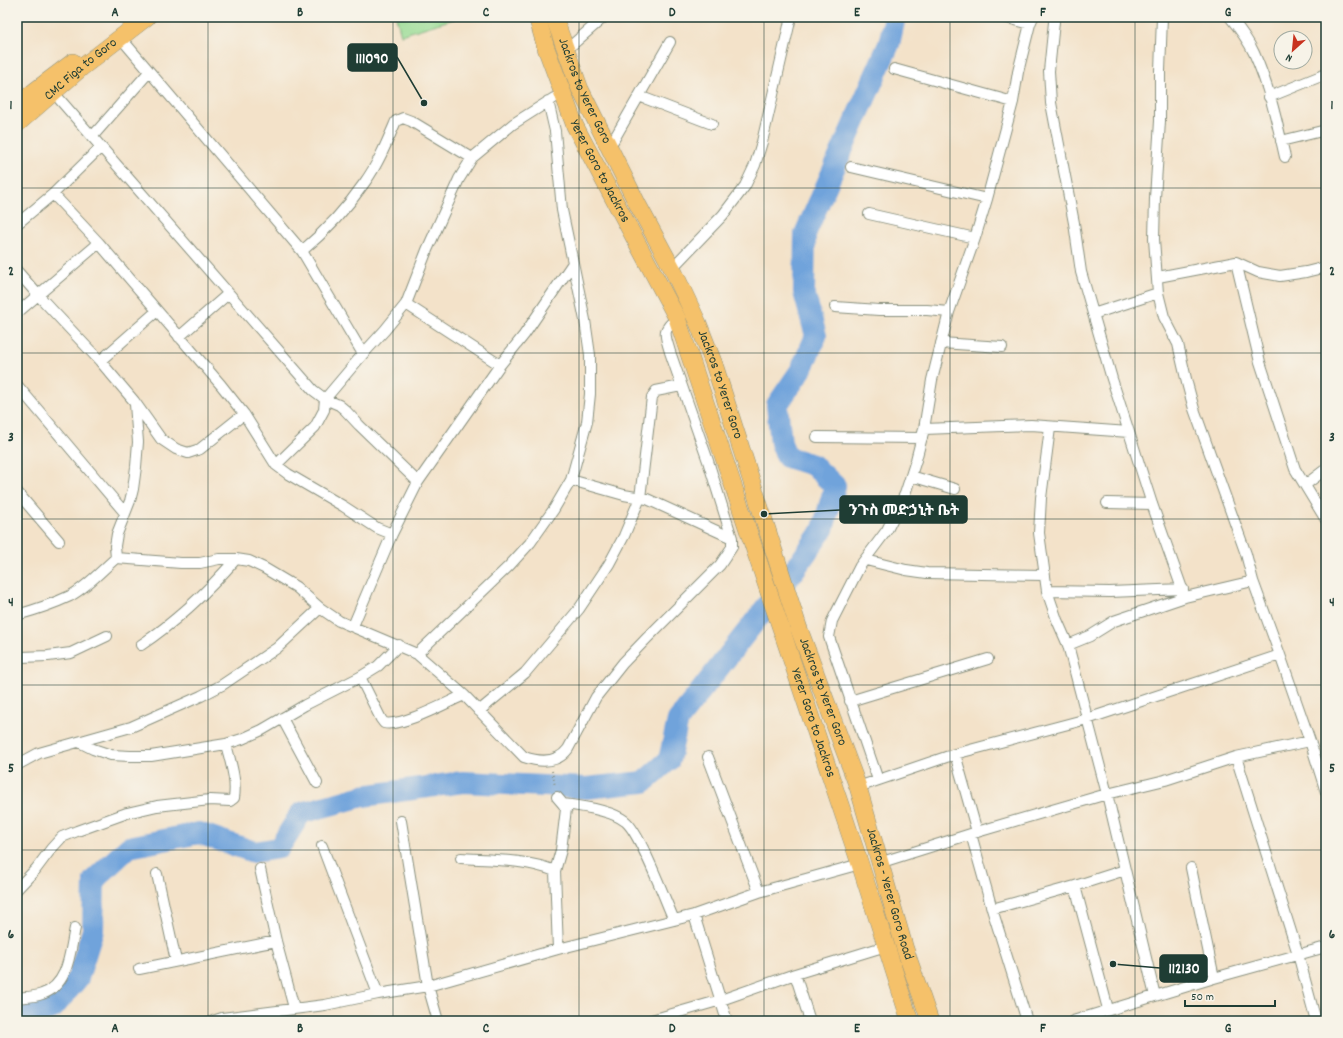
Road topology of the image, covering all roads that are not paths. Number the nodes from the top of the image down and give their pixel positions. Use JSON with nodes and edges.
{"nodes":[{"id":1,"x":127,"y":17,"type":"edge"},
{"id":2,"x":147,"y":17,"type":"edge"},
{"id":3,"x":537,"y":17,"type":"edge"},
{"id":4,"x":554,"y":17,"type":"edge"},
{"id":5,"x":604,"y":17,"type":"edge"},
{"id":6,"x":791,"y":17,"type":"edge"},
{"id":7,"x":1004,"y":17,"type":"edge"},
{"id":8,"x":1162,"y":17,"type":"edge"},
{"id":9,"x":1230,"y":17,"type":"edge"},
{"id":10,"x":1031,"y":21,"type":"edge"},
{"id":11,"x":1054,"y":22,"type":"dead end"},
{"id":12,"x":120,"y":37,"type":"junction"},
{"id":13,"x":670,"y":42,"type":"dead end"},
{"id":14,"x":565,"y":51,"type":"junction"},
{"id":15,"x":894,"y":69,"type":"dead end"},
{"id":16,"x":149,"y":72,"type":"junction"},
{"id":17,"x":1326,"y":74,"type":"edge"},
{"id":18,"x":54,"y":93,"type":"junction"},
{"id":19,"x":639,"y":96,"type":"junction"},
{"id":20,"x":1269,"y":96,"type":"junction"},
{"id":21,"x":556,"y":97,"type":"junction"},
{"id":22,"x":1013,"y":102,"type":"junction"},
{"id":23,"x":17,"y":106,"type":"edge"},
{"id":24,"x":17,"y":124,"type":"edge"},
{"id":25,"x":712,"y":124,"type":"dead end"},
{"id":26,"x":1326,"y":130,"type":"edge"},
{"id":27,"x":92,"y":137,"type":"junction"},
{"id":28,"x":1281,"y":141,"type":"junction"},
{"id":29,"x":101,"y":147,"type":"junction"},
{"id":30,"x":609,"y":148,"type":"junction"},
{"id":31,"x":1284,"y":157,"type":"dead end"},
{"id":32,"x":472,"y":158,"type":"junction"},
{"id":33,"x":851,"y":167,"type":"dead end"},
{"id":34,"x":53,"y":194,"type":"junction"},
{"id":35,"x":987,"y":200,"type":"junction"},
{"id":36,"x":869,"y":214,"type":"dead end"},
{"id":37,"x":17,"y":224,"type":"edge"},
{"id":38,"x":975,"y":238,"type":"junction"},
{"id":39,"x":99,"y":243,"type":"junction"},
{"id":40,"x":302,"y":251,"type":"junction"},
{"id":41,"x":1236,"y":262,"type":"junction"},
{"id":42,"x":573,"y":263,"type":"junction"},
{"id":43,"x":1326,"y":267,"type":"edge"},
{"id":44,"x":17,"y":270,"type":"edge"},
{"id":45,"x":675,"y":274,"type":"junction"},
{"id":46,"x":1158,"y":277,"type":"junction"},
{"id":47,"x":1158,"y":293,"type":"junction"},
{"id":48,"x":228,"y":294,"type":"junction"},
{"id":49,"x":38,"y":295,"type":"junction"},
{"id":50,"x":406,"y":304,"type":"junction"},
{"id":51,"x":835,"y":307,"type":"dead end"},
{"id":52,"x":157,"y":312,"type":"junction"},
{"id":53,"x":949,"y":312,"type":"junction"},
{"id":54,"x":17,"y":313,"type":"edge"},
{"id":55,"x":1093,"y":314,"type":"junction"},
{"id":56,"x":677,"y":318,"type":"junction"},
{"id":57,"x":179,"y":337,"type":"junction"},
{"id":58,"x":941,"y":344,"type":"junction"},
{"id":59,"x":1002,"y":347,"type":"dead end"},
{"id":60,"x":363,"y":354,"type":"junction"},
{"id":61,"x":100,"y":361,"type":"junction"},
{"id":62,"x":500,"y":365,"type":"junction"},
{"id":63,"x":17,"y":385,"type":"edge"},
{"id":64,"x":681,"y":386,"type":"junction"},
{"id":65,"x":325,"y":398,"type":"junction"},
{"id":66,"x":134,"y":401,"type":"junction"},
{"id":67,"x":244,"y":414,"type":"junction"},
{"id":68,"x":1050,"y":428,"type":"junction"},
{"id":69,"x":1129,"y":432,"type":"junction"},
{"id":70,"x":923,"y":433,"type":"junction"},
{"id":71,"x":817,"y":437,"type":"dead end"},
{"id":72,"x":276,"y":465,"type":"junction"},
{"id":73,"x":1326,"y":469,"type":"edge"},
{"id":74,"x":911,"y":476,"type":"junction"},
{"id":75,"x":571,"y":480,"type":"junction"},
{"id":76,"x":418,"y":482,"type":"junction"},
{"id":77,"x":1305,"y":485,"type":"junction"},
{"id":78,"x":955,"y":489,"type":"dead end"},
{"id":79,"x":17,"y":492,"type":"edge"},
{"id":80,"x":640,"y":498,"type":"junction"},
{"id":81,"x":1107,"y":503,"type":"dead end"},
{"id":82,"x":1152,"y":504,"type":"junction"},
{"id":83,"x":125,"y":513,"type":"junction"},
{"id":84,"x":1326,"y":520,"type":"edge"},
{"id":85,"x":392,"y":534,"type":"junction"},
{"id":86,"x":732,"y":538,"type":"junction"},
{"id":87,"x":59,"y":541,"type":"dead end"},
{"id":88,"x":116,"y":558,"type":"junction"},
{"id":89,"x":236,"y":559,"type":"junction"},
{"id":90,"x":866,"y":560,"type":"junction"},
{"id":91,"x":1045,"y":575,"type":"junction"},
{"id":92,"x":1253,"y":580,"type":"junction"},
{"id":93,"x":1047,"y":591,"type":"junction"},
{"id":94,"x":1184,"y":593,"type":"junction"},
{"id":95,"x":320,"y":608,"type":"junction"},
{"id":96,"x":17,"y":615,"type":"edge"},
{"id":97,"x":353,"y":626,"type":"junction"},
{"id":98,"x":107,"y":636,"type":"dead end"},
{"id":99,"x":141,"y":645,"type":"dead end"},
{"id":100,"x":399,"y":645,"type":"junction"},
{"id":101,"x":1068,"y":645,"type":"junction"},
{"id":102,"x":417,"y":654,"type":"junction"},
{"id":103,"x":1280,"y":655,"type":"junction"},
{"id":104,"x":17,"y":656,"type":"edge"},
{"id":105,"x":988,"y":658,"type":"dead end"},
{"id":106,"x":360,"y":677,"type":"junction"},
{"id":107,"x":464,"y":695,"type":"junction"},
{"id":108,"x":850,"y":701,"type":"junction"},
{"id":109,"x":480,"y":712,"type":"junction"},
{"id":110,"x":282,"y":718,"type":"junction"},
{"id":111,"x":1087,"y":719,"type":"junction"},
{"id":112,"x":1310,"y":741,"type":"junction"},
{"id":113,"x":78,"y":742,"type":"junction"},
{"id":114,"x":226,"y":744,"type":"junction"},
{"id":115,"x":955,"y":754,"type":"junction"},
{"id":116,"x":708,"y":757,"type":"dead end"},
{"id":117,"x":1236,"y":758,"type":"junction"},
{"id":118,"x":17,"y":765,"type":"edge"},
{"id":119,"x":850,"y":767,"type":"joint"},
{"id":120,"x":878,"y":780,"type":"junction"},
{"id":121,"x":317,"y":783,"type":"dead end"},
{"id":122,"x":858,"y":788,"type":"junction"},
{"id":123,"x":1326,"y":792,"type":"edge"},
{"id":124,"x":1107,"y":794,"type":"junction"},
{"id":125,"x":401,"y":821,"type":"dead end"},
{"id":126,"x":974,"y":833,"type":"junction"},
{"id":127,"x":322,"y":846,"type":"dead end"},
{"id":128,"x":461,"y":858,"type":"dead end"},
{"id":129,"x":879,"y":863,"type":"junction"},
{"id":130,"x":860,"y":864,"type":"junction"},
{"id":131,"x":1191,"y":868,"type":"dead end"},
{"id":132,"x":260,"y":869,"type":"dead end"},
{"id":133,"x":555,"y":870,"type":"junction"},
{"id":134,"x":1125,"y":870,"type":"junction"},
{"id":135,"x":157,"y":874,"type":"dead end"},
{"id":136,"x":1075,"y":886,"type":"junction"},
{"id":137,"x":17,"y":889,"type":"edge"},
{"id":138,"x":758,"y":892,"type":"junction"},
{"id":139,"x":992,"y":910,"type":"junction"},
{"id":140,"x":694,"y":915,"type":"junction"},
{"id":141,"x":674,"y":920,"type":"junction"},
{"id":142,"x":75,"y":928,"type":"dead end"},
{"id":143,"x":276,"y":941,"type":"junction"},
{"id":144,"x":886,"y":946,"type":"junction"},
{"id":145,"x":1326,"y":947,"type":"edge"},
{"id":146,"x":558,"y":949,"type":"junction"},
{"id":147,"x":1298,"y":954,"type":"junction"},
{"id":148,"x":176,"y":961,"type":"junction"},
{"id":149,"x":139,"y":969,"type":"dead end"},
{"id":150,"x":795,"y":974,"type":"junction"},
{"id":151,"x":1214,"y":978,"type":"junction"},
{"id":152,"x":428,"y":986,"type":"junction"},
{"id":153,"x":378,"y":994,"type":"junction"},
{"id":154,"x":1155,"y":996,"type":"junction"},
{"id":155,"x":17,"y":998,"type":"edge"},
{"id":156,"x":721,"y":1000,"type":"junction"},
{"id":157,"x":294,"y":1008,"type":"junction"},
{"id":158,"x":1108,"y":1009,"type":"junction"},
{"id":159,"x":219,"y":1020,"type":"edge"},
{"id":160,"x":438,"y":1021,"type":"edge"},
{"id":161,"x":648,"y":1021,"type":"edge"},
{"id":162,"x":727,"y":1021,"type":"edge"},
{"id":163,"x":810,"y":1021,"type":"edge"},
{"id":164,"x":910,"y":1021,"type":"edge"},
{"id":165,"x":930,"y":1021,"type":"edge"},
{"id":166,"x":1027,"y":1021,"type":"edge"},
{"id":167,"x":1073,"y":1021,"type":"edge"},
{"id":168,"x":1316,"y":1021,"type":"edge"}],
"edges":[{"from":1,"to":23,"type":"main road"},
{"from":2,"to":12,"type":"main road","name":"CMC Figa to Goro"},
{"from":3,"to":21,"type":"main road","name":"Yerer Goro to Jackros"},
{"from":4,"to":14,"type":"main road","name":"Jackros to Yerer Goro"},
{"from":5,"to":14,"type":"street"},
{"from":6,"to":45,"type":"street"},
{"from":7,"to":10,"type":"street"},
{"from":8,"to":46,"type":"street"},
{"from":9,"to":20,"type":"street"},
{"from":10,"to":22,"type":"street"},
{"from":11,"to":55,"type":"street"},
{"from":12,"to":16,"type":"street"},
{"from":12,"to":18,"type":"main road","name":"CMC Figa to Goro"},
{"from":13,"to":19,"type":"street"},
{"from":14,"to":30,"type":"main road","name":"Jackros to Yerer Goro"},
{"from":15,"to":22,"type":"street"},
{"from":16,"to":27,"type":"street"},
{"from":16,"to":40,"type":"street"},
{"from":17,"to":20,"type":"street"},
{"from":18,"to":24,"type":"main road","name":"CMC Figa to Goro"},
{"from":18,"to":27,"type":"street"},
{"from":19,"to":25,"type":"street"},
{"from":19,"to":30,"type":"street"},
{"from":20,"to":28,"type":"street"},
{"from":21,"to":32,"type":"street"},
{"from":21,"to":42,"type":"street"},
{"from":21,"to":56,"type":"main road","name":"Yerer Goro to Jackros"},
{"from":22,"to":35,"type":"street"},
{"from":26,"to":28,"type":"street"},
{"from":27,"to":29,"type":"street"},
{"from":28,"to":31,"type":"street"},
{"from":29,"to":34,"type":"street"},
{"from":29,"to":48,"type":"street"},
{"from":30,"to":45,"type":"main road","name":"Jackros to Yerer Goro"},
{"from":32,"to":40,"type":"street"},
{"from":32,"to":50,"type":"street"},
{"from":33,"to":35,"type":"street"},
{"from":34,"to":37,"type":"street"},
{"from":34,"to":39,"type":"street"},
{"from":35,"to":38,"type":"street"},
{"from":36,"to":38,"type":"street"},
{"from":38,"to":53,"type":"street"},
{"from":39,"to":49,"type":"street"},
{"from":39,"to":52,"type":"street"},
{"from":40,"to":60,"type":"street"},
{"from":41,"to":43,"type":"street"},
{"from":41,"to":46,"type":"street"},
{"from":41,"to":77,"type":"street"},
{"from":42,"to":62,"type":"street"},
{"from":42,"to":75,"type":"street"},
{"from":44,"to":49,"type":"street"},
{"from":45,"to":119,"type":"main road","name":"Jackros to Yerer Goro"},
{"from":46,"to":47,"type":"street"},
{"from":47,"to":55,"type":"street"},
{"from":47,"to":92,"type":"street"},
{"from":48,"to":57,"type":"street"},
{"from":48,"to":65,"type":"street"},
{"from":49,"to":54,"type":"street"},
{"from":49,"to":61,"type":"street"},
{"from":50,"to":60,"type":"street"},
{"from":50,"to":62,"type":"street"},
{"from":51,"to":53,"type":"street"},
{"from":52,"to":57,"type":"street"},
{"from":52,"to":61,"type":"street"},
{"from":53,"to":58,"type":"street"},
{"from":55,"to":69,"type":"street"},
{"from":56,"to":64,"type":"street"},
{"from":56,"to":130,"type":"main road","name":"Yerer Goro to Jackros"},
{"from":57,"to":67,"type":"street"},
{"from":58,"to":59,"type":"street"},
{"from":58,"to":70,"type":"street"},
{"from":60,"to":65,"type":"street"},
{"from":61,"to":66,"type":"street"},
{"from":62,"to":76,"type":"street"},
{"from":63,"to":83,"type":"street"},
{"from":64,"to":80,"type":"street"},
{"from":64,"to":86,"type":"street"},
{"from":65,"to":72,"type":"street"},
{"from":65,"to":76,"type":"street"},
{"from":66,"to":67,"type":"street"},
{"from":66,"to":83,"type":"street"},
{"from":67,"to":72,"type":"street"},
{"from":68,"to":69,"type":"street"},
{"from":68,"to":70,"type":"street"},
{"from":68,"to":91,"type":"street"},
{"from":69,"to":82,"type":"street"},
{"from":70,"to":71,"type":"street"},
{"from":70,"to":74,"type":"street"},
{"from":72,"to":85,"type":"street"},
{"from":73,"to":77,"type":"street"},
{"from":74,"to":78,"type":"street"},
{"from":74,"to":90,"type":"street"},
{"from":75,"to":80,"type":"street"},
{"from":75,"to":102,"type":"street"},
{"from":76,"to":85,"type":"street"},
{"from":77,"to":84,"type":"street"},
{"from":79,"to":87,"type":"street"},
{"from":80,"to":86,"type":"street"},
{"from":80,"to":109,"type":"street"},
{"from":81,"to":82,"type":"street"},
{"from":82,"to":94,"type":"street"},
{"from":83,"to":88,"type":"street"},
{"from":85,"to":97,"type":"street"},
{"from":86,"to":109,"type":"street"},
{"from":88,"to":89,"type":"street"},
{"from":88,"to":96,"type":"street"},
{"from":89,"to":95,"type":"street"},
{"from":89,"to":99,"type":"street"},
{"from":90,"to":91,"type":"street"},
{"from":90,"to":108,"type":"street"},
{"from":91,"to":93,"type":"street"},
{"from":92,"to":94,"type":"street"},
{"from":92,"to":103,"type":"street"},
{"from":93,"to":94,"type":"street"},
{"from":93,"to":101,"type":"street"},
{"from":94,"to":101,"type":"street"},
{"from":95,"to":97,"type":"street"},
{"from":95,"to":113,"type":"street"},
{"from":97,"to":100,"type":"street"},
{"from":98,"to":104,"type":"street"},
{"from":100,"to":102,"type":"street"},
{"from":100,"to":106,"type":"street"},
{"from":101,"to":111,"type":"street"},
{"from":102,"to":107,"type":"street"},
{"from":103,"to":111,"type":"street"},
{"from":103,"to":112,"type":"street"},
{"from":105,"to":108,"type":"street"},
{"from":106,"to":107,"type":"street"},
{"from":106,"to":110,"type":"street"},
{"from":107,"to":109,"type":"street"},
{"from":108,"to":120,"type":"street"},
{"from":110,"to":114,"type":"street"},
{"from":110,"to":121,"type":"street"},
{"from":111,"to":115,"type":"street"},
{"from":111,"to":124,"type":"street"},
{"from":112,"to":117,"type":"street"},
{"from":112,"to":123,"type":"street"},
{"from":113,"to":114,"type":"street"},
{"from":113,"to":118,"type":"street"},
{"from":114,"to":137,"type":"street"},
{"from":115,"to":120,"type":"street"},
{"from":115,"to":126,"type":"street"},
{"from":116,"to":138,"type":"street"},
{"from":117,"to":124,"type":"street"},
{"from":117,"to":147,"type":"street"},
{"from":119,"to":122,"type":"main road","name":"Jackros - Yerer Goro Road"},
{"from":120,"to":122,"type":"street"},
{"from":122,"to":129,"type":"main road","name":"Jackros - Yerer Goro Road"},
{"from":124,"to":126,"type":"street"},
{"from":124,"to":134,"type":"street"},
{"from":125,"to":152,"type":"street"},
{"from":126,"to":129,"type":"street"},
{"from":126,"to":139,"type":"street"},
{"from":127,"to":153,"type":"street"},
{"from":128,"to":133,"type":"street"},
{"from":129,"to":165,"type":"main road","name":"Jackros - Yerer Goro Road"},
{"from":130,"to":138,"type":"street"},
{"from":130,"to":144,"type":"main road","name":"Yerer Goro to Jackros"},
{"from":131,"to":151,"type":"street"},
{"from":132,"to":143,"type":"street"},
{"from":133,"to":141,"type":"street"},
{"from":133,"to":146,"type":"street"},
{"from":134,"to":136,"type":"street"},
{"from":134,"to":154,"type":"street"},
{"from":135,"to":148,"type":"street"},
{"from":136,"to":139,"type":"street"},
{"from":136,"to":158,"type":"street"},
{"from":138,"to":140,"type":"street"},
{"from":139,"to":166,"type":"street"},
{"from":140,"to":141,"type":"street"},
{"from":140,"to":156,"type":"street"},
{"from":141,"to":146,"type":"street"},
{"from":142,"to":155,"type":"street"},
{"from":143,"to":148,"type":"street"},
{"from":143,"to":157,"type":"street"},
{"from":144,"to":150,"type":"street"},
{"from":144,"to":164,"type":"main road","name":"Yerer Goro to Jackros"},
{"from":145,"to":147,"type":"street"},
{"from":146,"to":152,"type":"street"},
{"from":147,"to":151,"type":"street"},
{"from":147,"to":168,"type":"street"},
{"from":148,"to":149,"type":"street"},
{"from":150,"to":156,"type":"street"},
{"from":150,"to":163,"type":"street"},
{"from":151,"to":154,"type":"street"},
{"from":152,"to":153,"type":"street"},
{"from":152,"to":160,"type":"street"},
{"from":153,"to":157,"type":"street"},
{"from":154,"to":158,"type":"street"},
{"from":156,"to":161,"type":"street"},
{"from":156,"to":162,"type":"street"},
{"from":157,"to":159,"type":"street"},
{"from":158,"to":167,"type":"street"}]}
